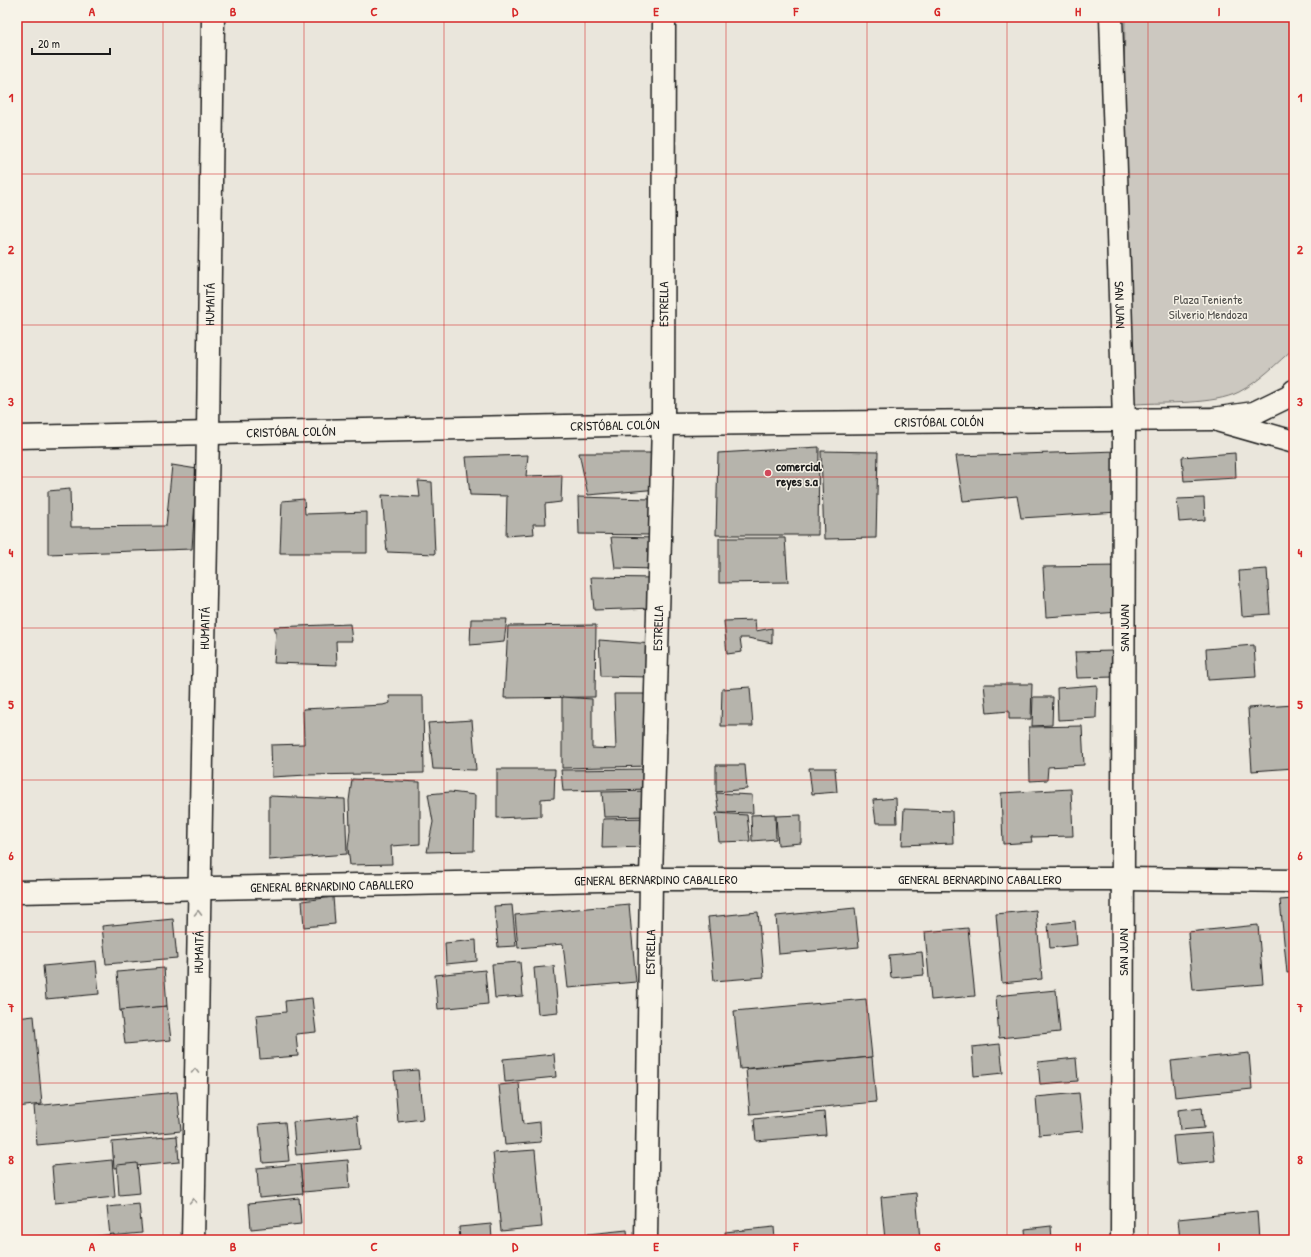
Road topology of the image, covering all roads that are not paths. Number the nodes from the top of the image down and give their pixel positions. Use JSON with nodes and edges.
{"nodes":[{"id":1,"x":213,"y":17,"type":"edge"},
{"id":2,"x":664,"y":17,"type":"edge"},
{"id":3,"x":1111,"y":17,"type":"edge"},
{"id":4,"x":1294,"y":391,"type":"edge"},
{"id":5,"x":1213,"y":419,"type":"junction"},
{"id":6,"x":1124,"y":420,"type":"junction"},
{"id":7,"x":663,"y":424,"type":"junction"},
{"id":8,"x":208,"y":433,"type":"junction"},
{"id":9,"x":17,"y":437,"type":"edge"},
{"id":10,"x":1294,"y":442,"type":"edge"},
{"id":11,"x":651,"y":879,"type":"junction"},
{"id":12,"x":1123,"y":879,"type":"junction"},
{"id":13,"x":1294,"y":881,"type":"edge"},
{"id":14,"x":198,"y":889,"type":"junction"},
{"id":15,"x":17,"y":892,"type":"edge"},
{"id":16,"x":192,"y":1240,"type":"edge"},
{"id":17,"x":646,"y":1240,"type":"edge"},
{"id":18,"x":1122,"y":1240,"type":"edge"}],
"edges":[{"from":1,"to":8,"type":"street","name":"HUMAITÁ"},
{"from":2,"to":7,"type":"street","name":"ESTRELLA"},
{"from":3,"to":6,"type":"street","name":"SAN JUAN"},
{"from":4,"to":5,"type":"street"},
{"from":5,"to":6,"type":"street","name":"CRISTÓBAL COLÓN"},
{"from":5,"to":10,"type":"street"},
{"from":6,"to":7,"type":"street","name":"CRISTÓBAL COLÓN"},
{"from":6,"to":12,"type":"street","name":"SAN JUAN"},
{"from":7,"to":8,"type":"street","name":"CRISTÓBAL COLÓN"},
{"from":7,"to":11,"type":"street","name":"ESTRELLA"},
{"from":8,"to":9,"type":"street","name":"CRISTÓBAL COLÓN"},
{"from":8,"to":14,"type":"street","name":"HUMAITÁ"},
{"from":11,"to":12,"type":"street","name":"GENERAL BERNARDINO CABALLERO"},
{"from":11,"to":14,"type":"street","name":"GENERAL BERNARDINO CABALLERO"},
{"from":11,"to":17,"type":"street","name":"ESTRELLA"},
{"from":12,"to":13,"type":"street","name":"GENERAL BERNARDINO CABALLERO"},
{"from":12,"to":18,"type":"street","name":"SAN JUAN"},
{"from":14,"to":15,"type":"street","name":"GENERAL BERNARDINO CABALLERO"},
{"from":16,"to":14,"type":"street","name":"HUMAITÁ","one_way":true}]}
